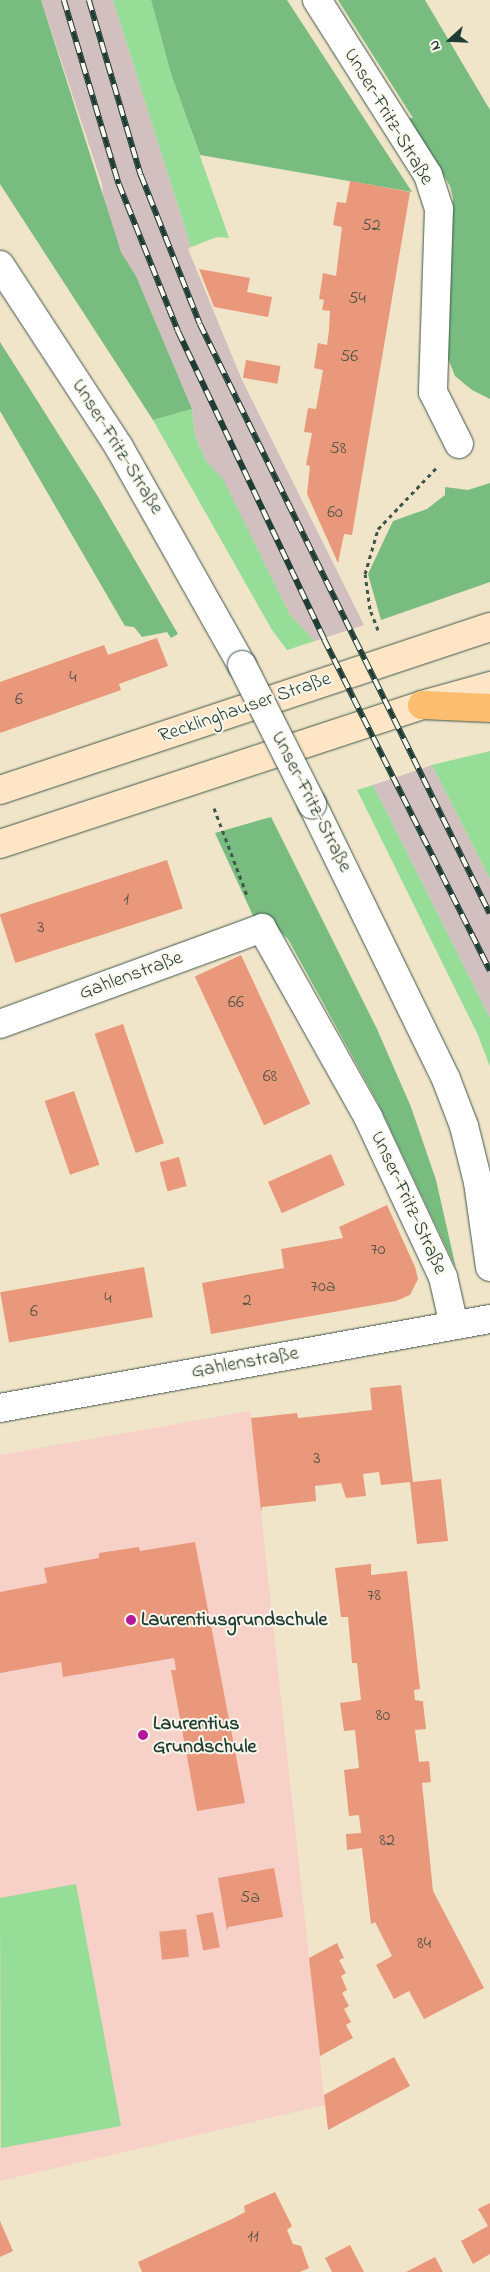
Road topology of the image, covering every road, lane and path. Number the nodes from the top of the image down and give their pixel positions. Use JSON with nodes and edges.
{"nodes":[{"id":1,"x":317,"y":0,"type":"edge"},
{"id":2,"x":0,"y":265,"type":"edge"},
{"id":3,"x":459,"y":444,"type":"joint"},
{"id":4,"x":375,"y":621,"type":"dead end"},
{"id":5,"x":490,"y":627,"type":"edge"},
{"id":6,"x":490,"y":686,"type":"edge"},
{"id":7,"x":422,"y":705,"type":"junction"},
{"id":8,"x":490,"y":708,"type":"edge"},
{"id":9,"x":0,"y":790,"type":"edge"},
{"id":10,"x":223,"y":835,"type":"dead end"},
{"id":11,"x":0,"y":844,"type":"edge"},
{"id":12,"x":250,"y":901,"type":"dead end"},
{"id":13,"x":262,"y":928,"type":"joint"},
{"id":14,"x":0,"y":1024,"type":"edge"},
{"id":15,"x":490,"y":1267,"type":"edge"},
{"id":16,"x":490,"y":1318,"type":"edge"},
{"id":17,"x":454,"y":1325,"type":"junction"},
{"id":18,"x":0,"y":1408,"type":"edge"}],
"edges":[{"from":1,"to":3,"type":"street","name":"Unser-Fritz-Straße"},
{"from":2,"to":15,"type":"street","name":"Unser-Fritz-Straße","bridge":true},
{"from":3,"to":4,"type":"path"},
{"from":5,"to":9,"type":"main road","name":"Recklinghauser Straße"},
{"from":6,"to":7,"type":"main road"},
{"from":7,"to":8,"type":"highway"},
{"from":7,"to":11,"type":"main road"},
{"from":10,"to":12,"type":"path"},
{"from":13,"to":14,"type":"street","name":"Gahlenstraße"},
{"from":13,"to":17,"type":"street","name":"Unser-Fritz-Straße"},
{"from":16,"to":17,"type":"street","name":"Gahlenstraße"},
{"from":17,"to":18,"type":"street","name":"Gahlenstraße"}]}
